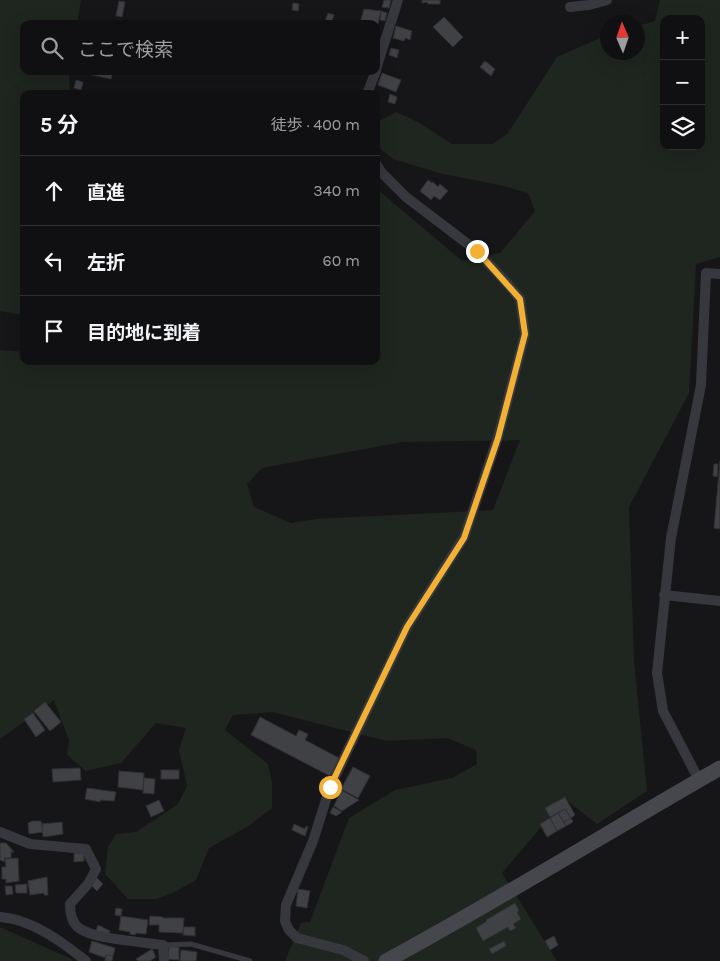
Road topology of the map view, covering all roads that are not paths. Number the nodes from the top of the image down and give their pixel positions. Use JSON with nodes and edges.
{"nodes":[{"id":1,"x":398,"y":0,"type":"edge"},
{"id":2,"x":607,"y":0,"type":"edge"},
{"id":3,"x":570,"y":7,"type":"dead end"},
{"id":4,"x":380,"y":57,"type":"edge"},
{"id":5,"x":374,"y":75,"type":"edge"},
{"id":6,"x":368,"y":90,"type":"edge"},
{"id":7,"x":380,"y":170,"type":"edge"},
{"id":8,"x":720,"y":274,"type":"edge"},
{"id":9,"x":664,"y":595,"type":"junction"},
{"id":10,"x":720,"y":601,"type":"edge"},
{"id":11,"x":720,"y":768,"type":"edge"},
{"id":12,"x":698,"y":780,"type":"junction"},
{"id":13,"x":0,"y":832,"type":"edge"},
{"id":14,"x":0,"y":917,"type":"edge"},
{"id":15,"x":163,"y":945,"type":"junction"},
{"id":16,"x":86,"y":961,"type":"edge"},
{"id":17,"x":164,"y":961,"type":"edge"},
{"id":18,"x":250,"y":961,"type":"edge"},
{"id":19,"x":364,"y":961,"type":"edge"},
{"id":20,"x":386,"y":961,"type":"edge"}],
"edges":[{"from":1,"to":4,"type":"street"},
{"from":2,"to":3,"type":"street"},
{"from":5,"to":6,"type":"street"},
{"from":7,"to":19,"type":"street"},
{"from":8,"to":9,"type":"street"},
{"from":9,"to":10,"type":"street"},
{"from":9,"to":12,"type":"street"},
{"from":11,"to":12,"type":"street"},
{"from":12,"to":20,"type":"street"},
{"from":13,"to":15,"type":"street"},
{"from":14,"to":16,"type":"street"},
{"from":15,"to":17,"type":"street"},
{"from":15,"to":18,"type":"lane"}]}
